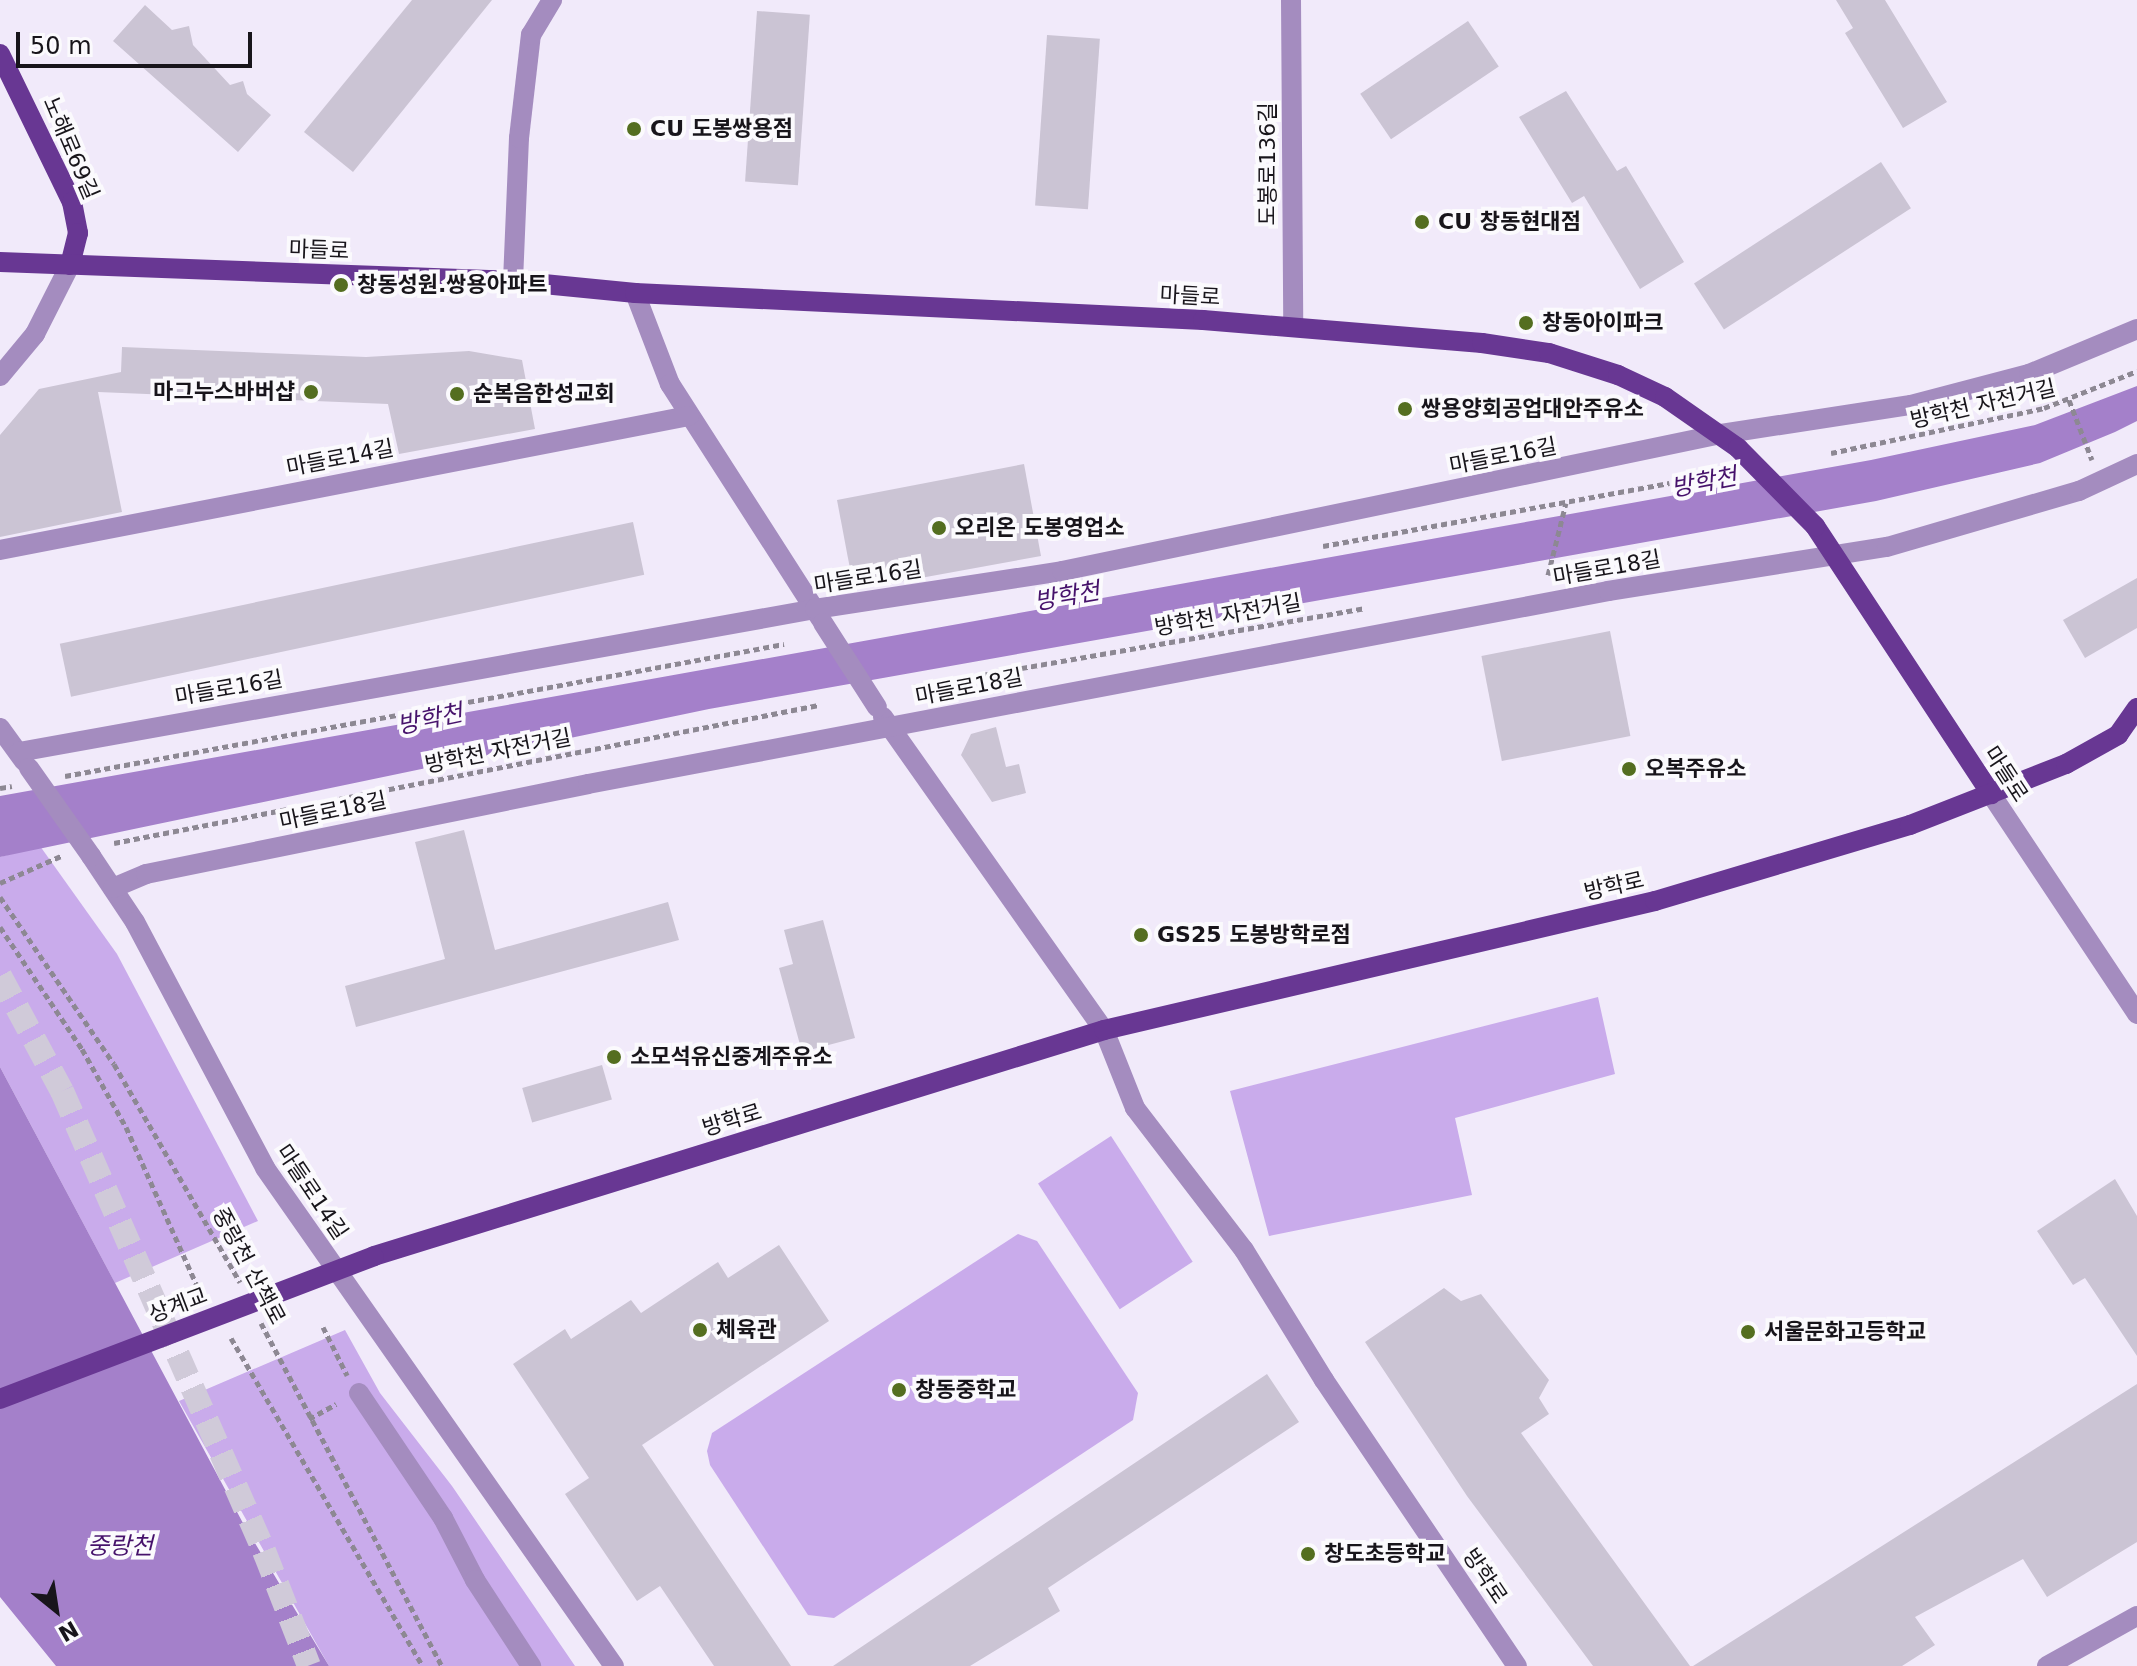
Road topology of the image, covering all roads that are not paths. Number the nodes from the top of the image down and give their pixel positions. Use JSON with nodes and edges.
{"nodes":[{"id":1,"x":552,"y":0,"type":"edge"},
{"id":2,"x":1291,"y":0,"type":"edge"},
{"id":3,"x":0,"y":54,"type":"edge"},
{"id":4,"x":0,"y":262,"type":"edge"},
{"id":5,"x":70,"y":265,"type":"junction"},
{"id":6,"x":513,"y":281,"type":"junction"},
{"id":7,"x":635,"y":293,"type":"junction"},
{"id":8,"x":1293,"y":327,"type":"junction"},
{"id":9,"x":2137,"y":329,"type":"edge"},
{"id":10,"x":0,"y":376,"type":"edge"},
{"id":11,"x":689,"y":416,"type":"junction"},
{"id":12,"x":1721,"y":434,"type":"junction"},
{"id":13,"x":2137,"y":464,"type":"edge"},
{"id":14,"x":0,"y":550,"type":"edge"},
{"id":15,"x":1839,"y":557,"type":"junction"},
{"id":16,"x":819,"y":616,"type":"junction"},
{"id":17,"x":2137,"y":708,"type":"edge"},
{"id":18,"x":890,"y":727,"type":"junction"},
{"id":19,"x":0,"y":728,"type":"edge"},
{"id":20,"x":2127,"y":736,"type":"edge"},
{"id":21,"x":24,"y":760,"type":"junction"},
{"id":22,"x":1991,"y":794,"type":"junction"},
{"id":23,"x":113,"y":888,"type":"junction"},
{"id":24,"x":2137,"y":1014,"type":"edge"},
{"id":25,"x":1104,"y":1030,"type":"junction"},
{"id":26,"x":374,"y":1256,"type":"joint"},
{"id":27,"x":359,"y":1393,"type":"dead end"},
{"id":28,"x":0,"y":1399,"type":"edge"},
{"id":29,"x":2137,"y":1616,"type":"edge"},
{"id":30,"x":531,"y":1666,"type":"edge"},
{"id":31,"x":614,"y":1666,"type":"edge"},
{"id":32,"x":1517,"y":1666,"type":"edge"},
{"id":33,"x":2047,"y":1666,"type":"edge"}],
"edges":[{"from":1,"to":6,"type":"street"},
{"from":2,"to":8,"type":"street","name":"도봉로136길"},
{"from":3,"to":5,"type":"main road","name":"노해로69길"},
{"from":4,"to":5,"type":"main road","name":"마들로"},
{"from":5,"to":6,"type":"main road","name":"마들로"},
{"from":5,"to":10,"type":"street"},
{"from":6,"to":7,"type":"main road","name":"마들로"},
{"from":7,"to":8,"type":"main road","name":"마들로"},
{"from":7,"to":11,"type":"street"},
{"from":8,"to":12,"type":"main road","name":"마들로"},
{"from":9,"to":12,"type":"street"},
{"from":11,"to":14,"type":"street","name":"마들로14길"},
{"from":11,"to":16,"type":"street"},
{"from":12,"to":15,"type":"main road","name":"마들로","bridge":true},
{"from":12,"to":16,"type":"street","name":"마들로16길"},
{"from":13,"to":15,"type":"street"},
{"from":15,"to":18,"type":"street","name":"마들로18길"},
{"from":15,"to":22,"type":"main road","name":"마들로"},
{"from":16,"to":18,"type":"street","name":"방학로","bridge":true},
{"from":16,"to":21,"type":"street","name":"마들로16길"},
{"from":17,"to":20,"type":"main road","name":"방학로"},
{"from":18,"to":23,"type":"street","name":"마들로18길"},
{"from":18,"to":25,"type":"street","name":"방학로"},
{"from":19,"to":21,"type":"street","name":"마들로14길"},
{"from":20,"to":22,"type":"main road","name":"방학로"},
{"from":21,"to":23,"type":"street","name":"마들로14길","bridge":true},
{"from":22,"to":24,"type":"street","name":"마들로"},
{"from":22,"to":25,"type":"main road","name":"방학로"},
{"from":23,"to":31,"type":"street","name":"마들로14길"},
{"from":25,"to":26,"type":"main road","name":"방학로"},
{"from":25,"to":32,"type":"street","name":"방학로"},
{"from":26,"to":28,"type":"main road","name":"상계교","bridge":true},
{"from":27,"to":30,"type":"street"},
{"from":29,"to":33,"type":"street"}]}
